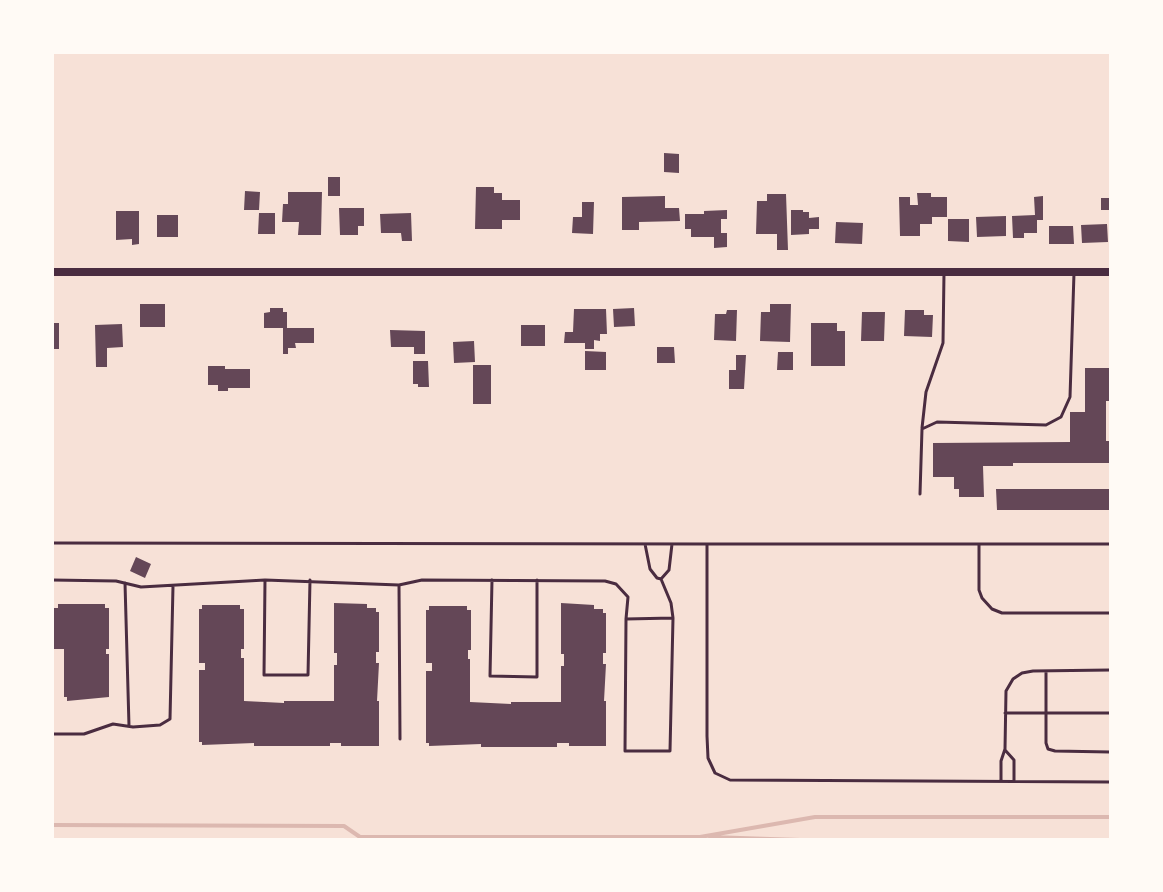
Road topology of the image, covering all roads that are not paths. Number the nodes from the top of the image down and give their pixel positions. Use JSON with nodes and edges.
{"nodes":[{"id":1,"x":52,"y":272,"type":"edge"},
{"id":2,"x":944,"y":272,"type":"junction"},
{"id":3,"x":1074,"y":272,"type":"junction"},
{"id":4,"x":1110,"y":272,"type":"edge"},
{"id":5,"x":922,"y":429,"type":"junction"},
{"id":6,"x":920,"y":494,"type":"dead end"},
{"id":7,"x":52,"y":543,"type":"edge"},
{"id":8,"x":646,"y":544,"type":"junction"},
{"id":9,"x":672,"y":544,"type":"junction"},
{"id":10,"x":708,"y":544,"type":"junction"},
{"id":11,"x":1110,"y":544,"type":"edge"},
{"id":12,"x":979,"y":545,"type":"junction"},
{"id":13,"x":661,"y":579,"type":"junction"},
{"id":14,"x":52,"y":580,"type":"edge"},
{"id":15,"x":265,"y":580,"type":"junction"},
{"id":16,"x":310,"y":580,"type":"junction"},
{"id":17,"x":492,"y":580,"type":"junction"},
{"id":18,"x":536,"y":580,"type":"junction"},
{"id":19,"x":125,"y":583,"type":"junction"},
{"id":20,"x":399,"y":584,"type":"junction"},
{"id":21,"x":173,"y":586,"type":"junction"},
{"id":22,"x":1110,"y":613,"type":"edge"},
{"id":23,"x":626,"y":618,"type":"junction"},
{"id":24,"x":673,"y":618,"type":"junction"},
{"id":25,"x":1110,"y":670,"type":"edge"},
{"id":26,"x":1046,"y":671,"type":"junction"},
{"id":27,"x":1005,"y":713,"type":"junction"},
{"id":28,"x":1046,"y":713,"type":"junction"},
{"id":29,"x":1110,"y":713,"type":"edge"},
{"id":30,"x":129,"y":726,"type":"junction"},
{"id":31,"x":52,"y":734,"type":"edge"},
{"id":32,"x":400,"y":739,"type":"dead end"},
{"id":33,"x":1005,"y":750,"type":"junction"},
{"id":34,"x":1110,"y":752,"type":"edge"},
{"id":35,"x":1014,"y":780,"type":"junction"},
{"id":36,"x":1001,"y":781,"type":"junction"},
{"id":37,"x":1110,"y":782,"type":"edge"}],
"edges":[{"from":1,"to":2,"type":"street"},
{"from":2,"to":3,"type":"street"},
{"from":2,"to":5,"type":"lane"},
{"from":3,"to":4,"type":"street"},
{"from":3,"to":5,"type":"lane"},
{"from":5,"to":6,"type":"lane"},
{"from":7,"to":8,"type":"lane"},
{"from":8,"to":9,"type":"lane"},
{"from":8,"to":13,"type":"lane"},
{"from":9,"to":10,"type":"lane"},
{"from":9,"to":13,"type":"lane"},
{"from":10,"to":12,"type":"lane"},
{"from":10,"to":36,"type":"lane"},
{"from":11,"to":12,"type":"lane"},
{"from":12,"to":22,"type":"lane"},
{"from":13,"to":24,"type":"lane"},
{"from":14,"to":19,"type":"lane"},
{"from":15,"to":16,"type":"lane"},
{"from":15,"to":16,"type":"lane"},
{"from":15,"to":21,"type":"lane"},
{"from":16,"to":20,"type":"lane"},
{"from":17,"to":18,"type":"lane"},
{"from":17,"to":18,"type":"lane"},
{"from":17,"to":20,"type":"lane"},
{"from":18,"to":23,"type":"lane"},
{"from":19,"to":21,"type":"lane"},
{"from":19,"to":30,"type":"lane"},
{"from":20,"to":32,"type":"lane"},
{"from":21,"to":30,"type":"lane"},
{"from":23,"to":24,"type":"lane"},
{"from":23,"to":24,"type":"lane"},
{"from":25,"to":26,"type":"lane"},
{"from":26,"to":27,"type":"lane"},
{"from":26,"to":28,"type":"lane"},
{"from":27,"to":28,"type":"lane"},
{"from":27,"to":33,"type":"lane"},
{"from":28,"to":29,"type":"lane"},
{"from":28,"to":34,"type":"lane"},
{"from":30,"to":31,"type":"lane"},
{"from":33,"to":35,"type":"lane"},
{"from":33,"to":36,"type":"lane"},
{"from":35,"to":36,"type":"lane"},
{"from":35,"to":37,"type":"lane"}]}
